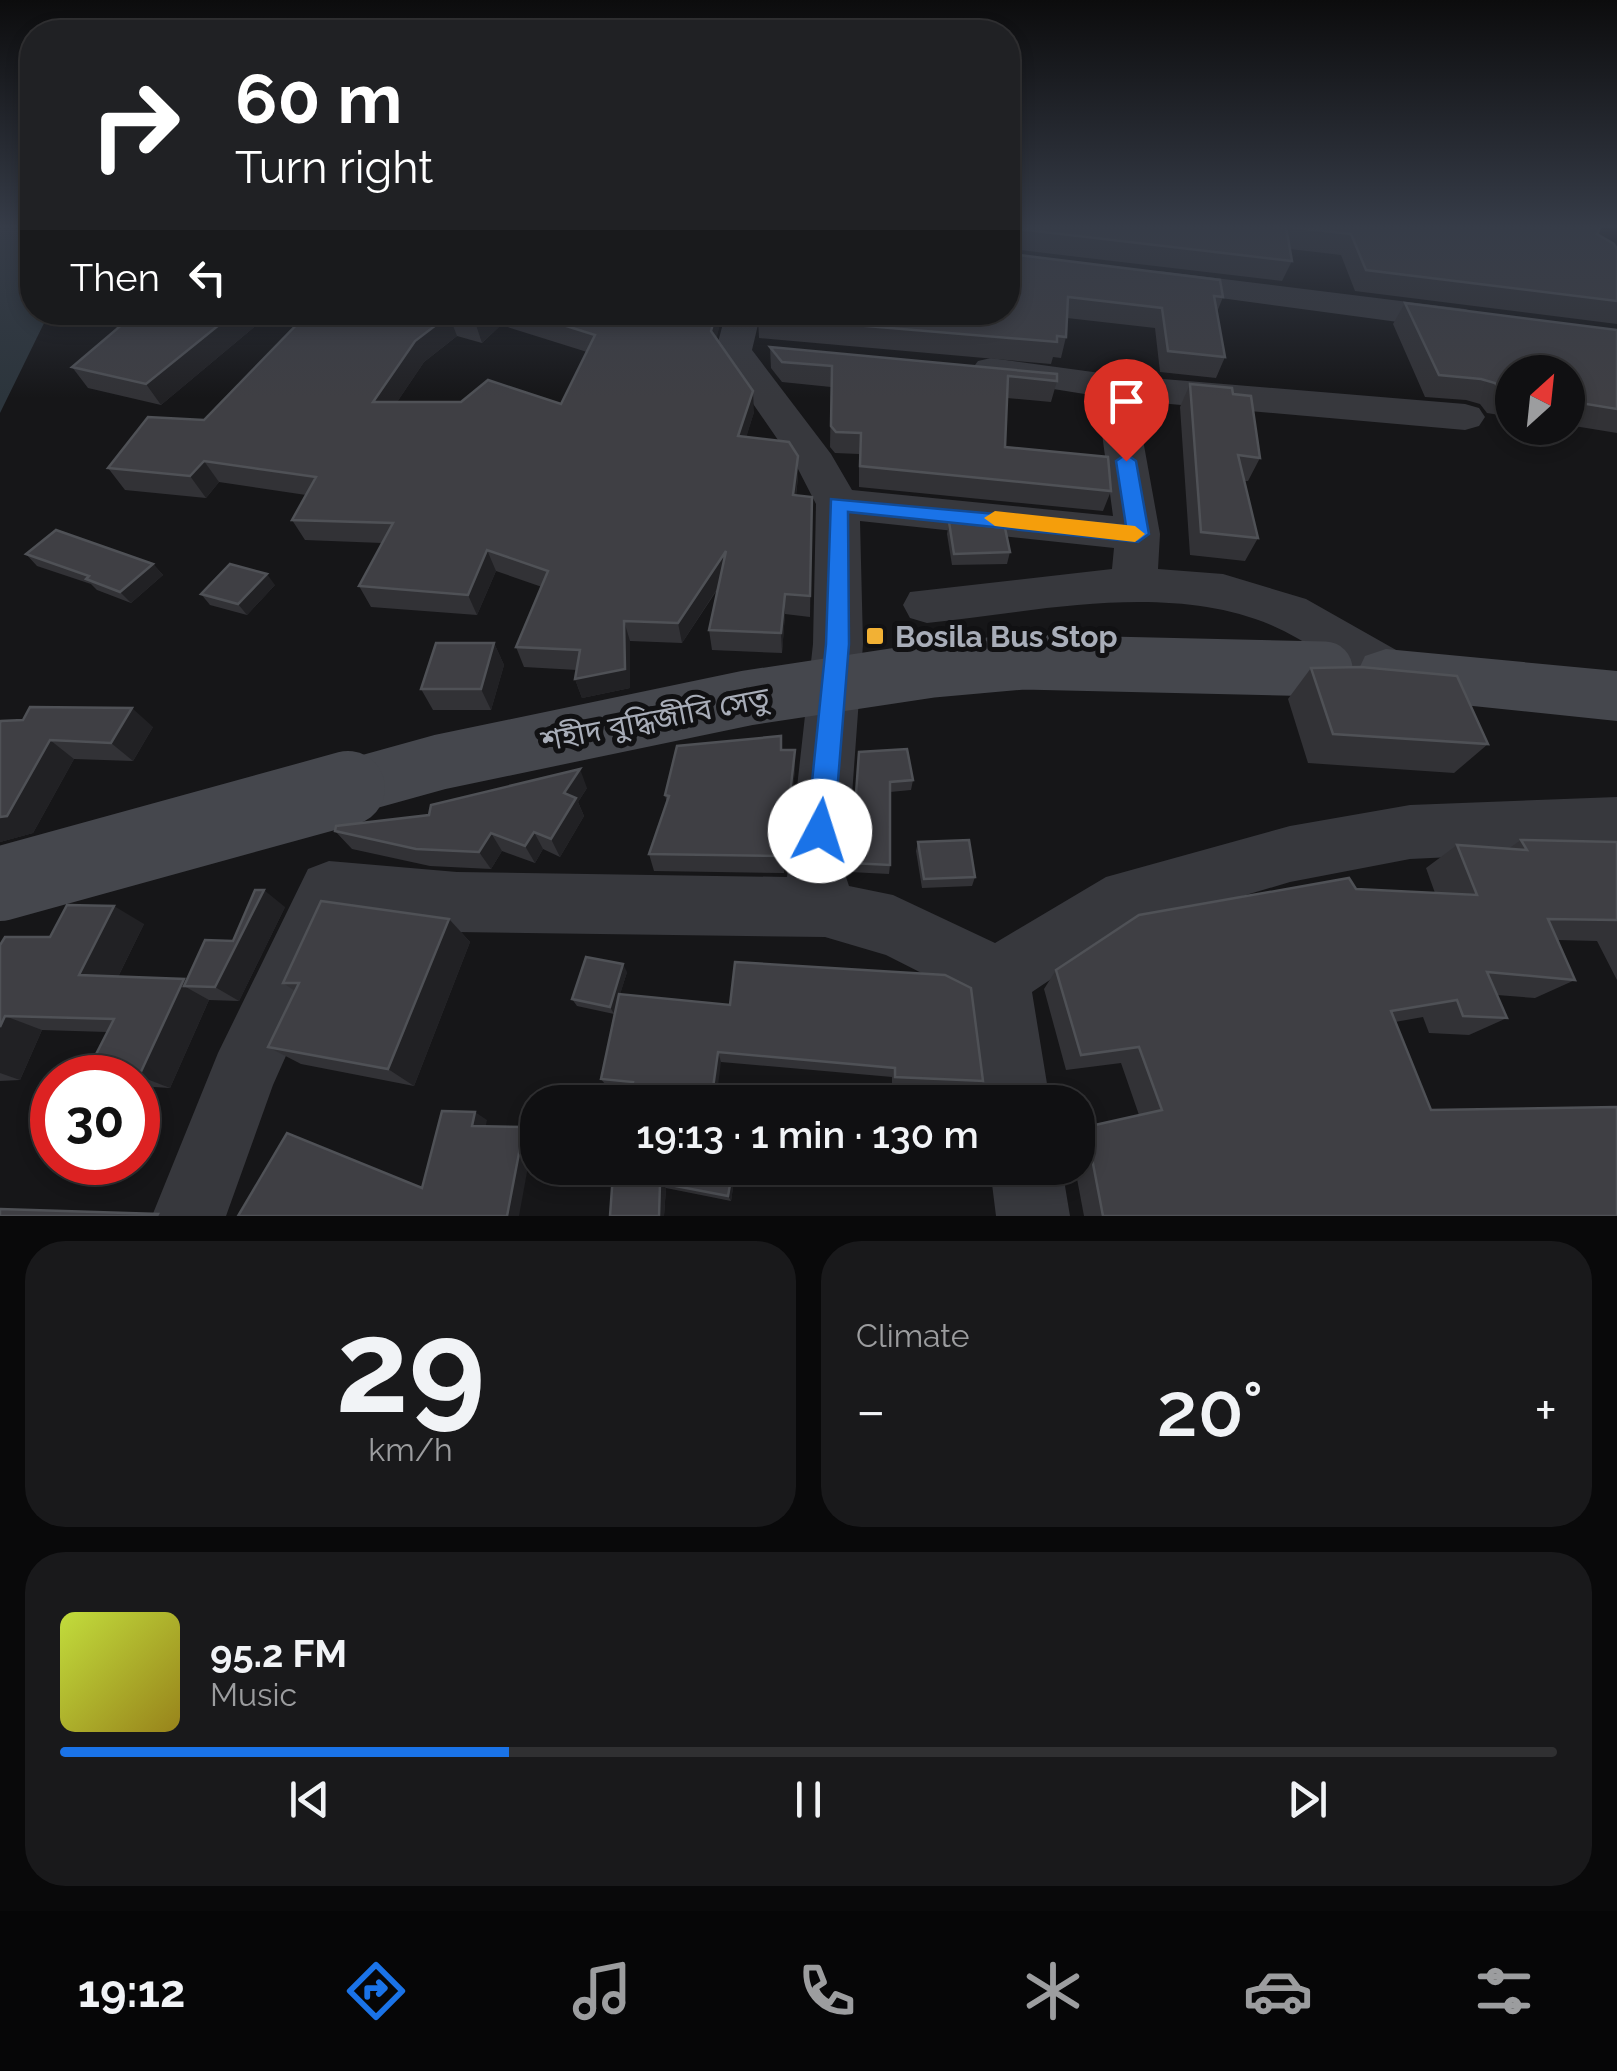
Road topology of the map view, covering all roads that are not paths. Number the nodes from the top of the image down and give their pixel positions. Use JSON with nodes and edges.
{"nodes":[{"id":1,"x":1186,"y":284,"type":"edge"},
{"id":2,"x":1502,"y":324,"type":"edge"},
{"id":3,"x":750,"y":338,"type":"edge"},
{"id":4,"x":962,"y":367,"type":"edge"},
{"id":5,"x":1114,"y":387,"type":"junction"},
{"id":6,"x":1466,"y":417,"type":"dead end"},
{"id":7,"x":838,"y":504,"type":"junction"},
{"id":8,"x":1138,"y":534,"type":"junction"},
{"id":9,"x":1134,"y":585,"type":"junction"},
{"id":10,"x":927,"y":605,"type":"dead end"},
{"id":11,"x":1394,"y":674,"type":"junction"},
{"id":12,"x":1617,"y":696,"type":"edge"},
{"id":13,"x":1617,"y":823,"type":"edge"},
{"id":14,"x":0,"y":884,"type":"edge"},
{"id":15,"x":828,"y":907,"type":"junction"},
{"id":16,"x":998,"y":978,"type":"junction"},
{"id":17,"x":1014,"y":1085,"type":"edge"},
{"id":18,"x":1028,"y":1185,"type":"edge"},
{"id":19,"x":188,"y":1216,"type":"edge"},
{"id":20,"x":1033,"y":1216,"type":"edge"}],
"edges":[{"from":1,"to":2,"type":"street"},
{"from":3,"to":7,"type":"street"},
{"from":4,"to":5,"type":"street"},
{"from":5,"to":6,"type":"street"},
{"from":5,"to":8,"type":"street"},
{"from":7,"to":8,"type":"street"},
{"from":7,"to":15,"type":"street"},
{"from":8,"to":9,"type":"street"},
{"from":9,"to":10,"type":"street"},
{"from":9,"to":11,"type":"street"},
{"from":11,"to":12,"type":"main road","name":"শহীদ বুদ্ধিজীবি সেতু"},
{"from":11,"to":14,"type":"main road","name":"শহীদ বুদ্ধিজীবি সেতু","bridge":true},
{"from":13,"to":16,"type":"street"},
{"from":15,"to":16,"type":"street"},
{"from":15,"to":19,"type":"street"},
{"from":16,"to":17,"type":"street"},
{"from":18,"to":20,"type":"street"}]}
